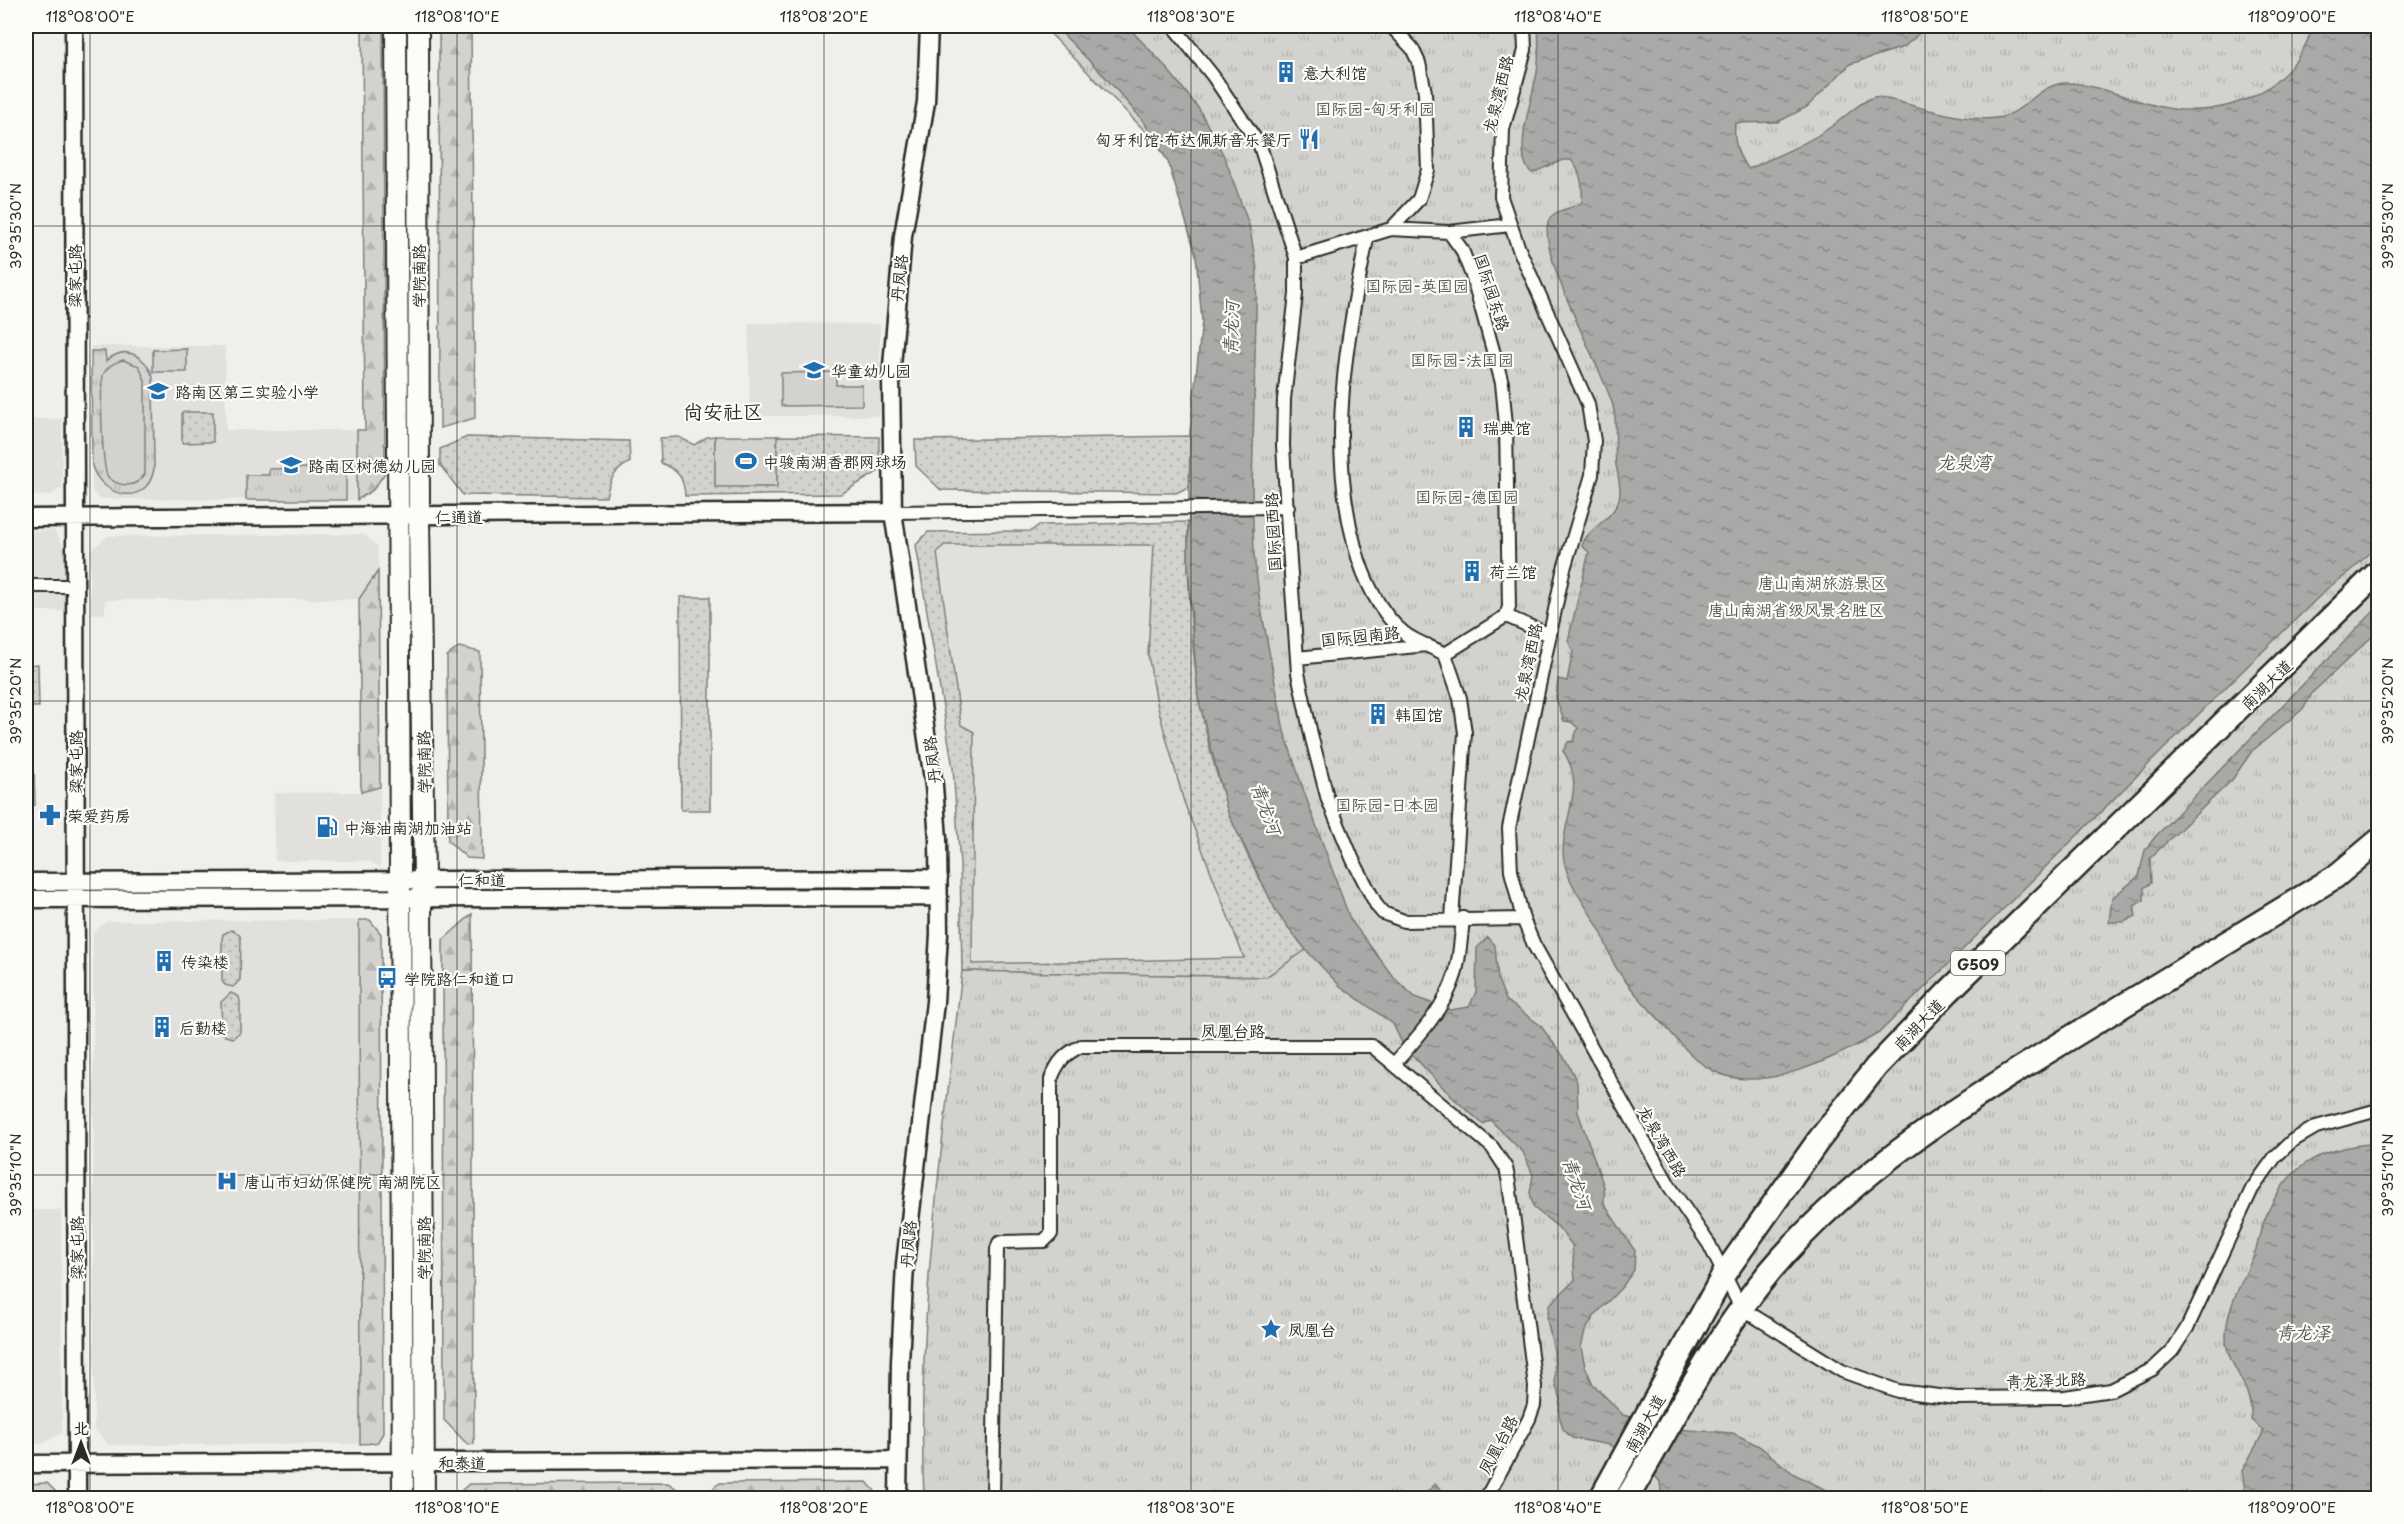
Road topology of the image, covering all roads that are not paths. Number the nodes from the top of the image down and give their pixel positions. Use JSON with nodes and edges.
{"nodes":[{"id":1,"x":74,"y":26,"type":"edge"},
{"id":2,"x":396,"y":26,"type":"edge"},
{"id":3,"x":418,"y":26,"type":"edge"},
{"id":4,"x":929,"y":26,"type":"edge"},
{"id":5,"x":1173,"y":26,"type":"edge"},
{"id":6,"x":1391,"y":26,"type":"edge"},
{"id":7,"x":1524,"y":26,"type":"edge"},
{"id":8,"x":1510,"y":225,"type":"junction"},
{"id":9,"x":1391,"y":230,"type":"junction"},
{"id":10,"x":1449,"y":232,"type":"junction"},
{"id":11,"x":1367,"y":239,"type":"junction"},
{"id":12,"x":1296,"y":258,"type":"junction"},
{"id":13,"x":1288,"y":507,"type":"junction"},
{"id":14,"x":893,"y":513,"type":"junction"},
{"id":15,"x":396,"y":516,"type":"junction"},
{"id":16,"x":419,"y":516,"type":"junction"},
{"id":17,"x":26,"y":518,"type":"edge"},
{"id":18,"x":75,"y":518,"type":"junction"},
{"id":19,"x":2379,"y":572,"type":"edge"},
{"id":20,"x":33,"y":586,"type":"dead end"},
{"id":21,"x":76,"y":586,"type":"junction"},
{"id":22,"x":1506,"y":616,"type":"junction"},
{"id":23,"x":1550,"y":635,"type":"junction"},
{"id":24,"x":1427,"y":645,"type":"junction"},
{"id":25,"x":1445,"y":654,"type":"junction"},
{"id":26,"x":1297,"y":658,"type":"junction"},
{"id":27,"x":2379,"y":841,"type":"edge"},
{"id":28,"x":939,"y":878,"type":"junction"},
{"id":29,"x":398,"y":879,"type":"junction"},
{"id":30,"x":424,"y":879,"type":"junction"},
{"id":31,"x":26,"y":882,"type":"edge"},
{"id":32,"x":74,"y":890,"type":"junction"},
{"id":33,"x":939,"y":897,"type":"junction"},
{"id":34,"x":26,"y":899,"type":"edge"},
{"id":35,"x":399,"y":899,"type":"junction"},
{"id":36,"x":421,"y":900,"type":"junction"},
{"id":37,"x":1458,"y":919,"type":"junction"},
{"id":38,"x":1523,"y":919,"type":"junction"},
{"id":39,"x":1394,"y":1065,"type":"junction"},
{"id":40,"x":2379,"y":1110,"type":"edge"},
{"id":41,"x":1724,"y":1274,"type":"junction"},
{"id":42,"x":1741,"y":1308,"type":"junction"},
{"id":43,"x":898,"y":1460,"type":"junction"},
{"id":44,"x":424,"y":1462,"type":"junction"},
{"id":45,"x":77,"y":1463,"type":"junction"},
{"id":46,"x":403,"y":1463,"type":"junction"},
{"id":47,"x":26,"y":1464,"type":"edge"},
{"id":48,"x":1631,"y":1470,"type":"junction"},
{"id":49,"x":78,"y":1498,"type":"edge"},
{"id":50,"x":403,"y":1498,"type":"edge"},
{"id":51,"x":424,"y":1498,"type":"edge"},
{"id":52,"x":898,"y":1498,"type":"edge"},
{"id":53,"x":993,"y":1498,"type":"edge"},
{"id":54,"x":1486,"y":1498,"type":"edge"},
{"id":55,"x":1601,"y":1498,"type":"edge"},
{"id":56,"x":1627,"y":1498,"type":"edge"}],
"edges":[{"from":1,"to":18,"type":"main road","name":"梁家屯路"},
{"from":2,"to":15,"type":"main road","name":"学院南路"},
{"from":3,"to":16,"type":"main road","name":"学院南路"},
{"from":4,"to":14,"type":"main road","name":"丹凤路"},
{"from":5,"to":12,"type":"street","name":"国际园西路"},
{"from":6,"to":9,"type":"street"},
{"from":7,"to":8,"type":"street","name":"龙泉湾西路"},
{"from":8,"to":10,"type":"street"},
{"from":8,"to":23,"type":"street","name":"龙泉湾西路"},
{"from":9,"to":10,"type":"street"},
{"from":9,"to":11,"type":"street"},
{"from":10,"to":22,"type":"street","name":"国际园东路"},
{"from":11,"to":12,"type":"street"},
{"from":11,"to":24,"type":"street"},
{"from":12,"to":13,"type":"street","name":"国际园西路"},
{"from":13,"to":14,"type":"street"},
{"from":13,"to":26,"type":"street","name":"国际园西路"},
{"from":14,"to":16,"type":"main road","name":"仁通道"},
{"from":14,"to":28,"type":"main road","name":"丹凤路"},
{"from":15,"to":16,"type":"main road","name":"仁通道"},
{"from":15,"to":18,"type":"main road","name":"仁通道"},
{"from":15,"to":29,"type":"main road","name":"学院南路"},
{"from":16,"to":30,"type":"main road","name":"学院南路"},
{"from":17,"to":18,"type":"main road","name":"仁通道"},
{"from":18,"to":21,"type":"main road","name":"梁家屯路"},
{"from":19,"to":41,"type":"highway","name":"南湖大道","number":"G509"},
{"from":20,"to":21,"type":"street"},
{"from":21,"to":32,"type":"main road","name":"梁家屯路"},
{"from":22,"to":23,"type":"street"},
{"from":22,"to":25,"type":"street"},
{"from":23,"to":38,"type":"street","name":"龙泉湾西路"},
{"from":24,"to":25,"type":"street"},
{"from":24,"to":26,"type":"street","name":"国际园南路"},
{"from":25,"to":37,"type":"street"},
{"from":26,"to":37,"type":"street","name":"国际园西路"},
{"from":27,"to":42,"type":"highway","name":"南湖大道","number":"G509"},
{"from":28,"to":30,"type":"main road","name":"仁和道"},
{"from":28,"to":33,"type":"main road","name":"丹凤路"},
{"from":29,"to":30,"type":"main road","name":"仁和道"},
{"from":29,"to":32,"type":"main road","name":"仁和道"},
{"from":29,"to":35,"type":"main road","name":"学院南路"},
{"from":30,"to":36,"type":"main road","name":"学院南路"},
{"from":31,"to":32,"type":"main road","name":"仁和道"},
{"from":32,"to":34,"type":"main road","name":"仁和道"},
{"from":32,"to":35,"type":"main road","name":"仁和道"},
{"from":32,"to":45,"type":"main road","name":"梁家屯路"},
{"from":33,"to":36,"type":"main road","name":"仁和道"},
{"from":33,"to":43,"type":"main road","name":"丹凤路"},
{"from":35,"to":36,"type":"main road","name":"仁和道"},
{"from":35,"to":46,"type":"main road","name":"学院南路"},
{"from":36,"to":44,"type":"main road","name":"学院南路"},
{"from":37,"to":38,"type":"street","name":"国际园西路"},
{"from":37,"to":39,"type":"street"},
{"from":38,"to":41,"type":"street","name":"龙泉湾西路"},
{"from":39,"to":53,"type":"street","name":"凤凰台路"},
{"from":39,"to":54,"type":"street","name":"凤凰台路"},
{"from":40,"to":42,"type":"street","name":"青龙泽北路"},
{"from":41,"to":42,"type":"street"},
{"from":41,"to":48,"type":"highway","name":"南湖大道","number":"G509"},
{"from":42,"to":48,"type":"highway","name":"南湖大道","number":"G509"},
{"from":43,"to":44,"type":"main road","name":"和泰道"},
{"from":43,"to":52,"type":"main road","name":"丹凤路"},
{"from":44,"to":46,"type":"main road","name":"和泰道"},
{"from":44,"to":51,"type":"main road","name":"学院南路"},
{"from":45,"to":46,"type":"main road","name":"和泰道"},
{"from":45,"to":47,"type":"main road","name":"和泰道"},
{"from":45,"to":49,"type":"main road","name":"梁家屯路"},
{"from":46,"to":50,"type":"main road","name":"学院南路"},
{"from":48,"to":55,"type":"highway","name":"南湖大道","number":"G509"},
{"from":48,"to":56,"type":"highway","name":"南湖大道","number":"G509"}]}
